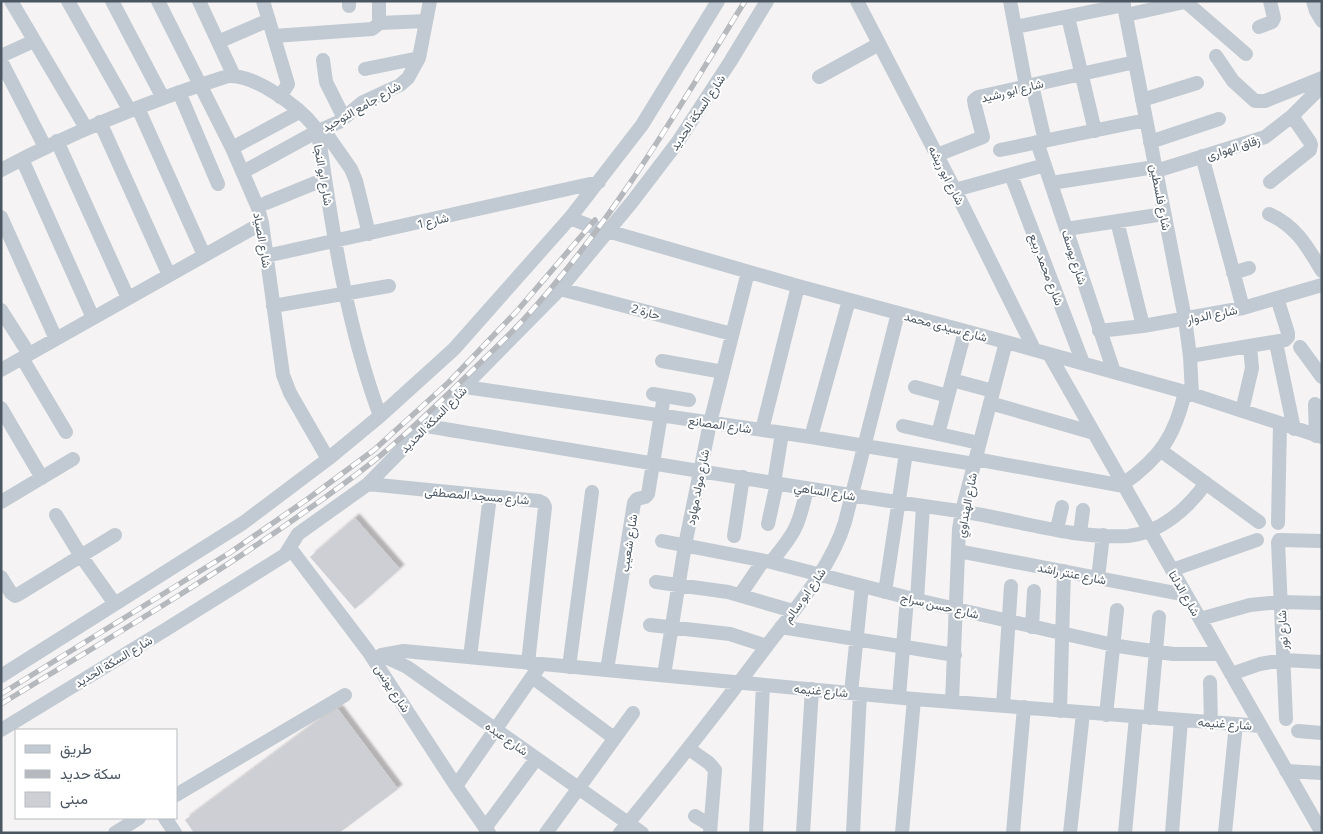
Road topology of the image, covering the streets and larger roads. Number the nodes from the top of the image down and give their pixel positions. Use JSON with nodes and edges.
{"nodes":[{"id":1,"x":11,"y":1,"type":"edge"},
{"id":2,"x":68,"y":1,"type":"edge"},
{"id":3,"x":112,"y":1,"type":"edge"},
{"id":4,"x":158,"y":1,"type":"edge"},
{"id":5,"x":199,"y":1,"type":"edge"},
{"id":6,"x":263,"y":1,"type":"edge"},
{"id":7,"x":379,"y":1,"type":"edge"},
{"id":8,"x":430,"y":1,"type":"edge"},
{"id":9,"x":718,"y":1,"type":"edge"},
{"id":10,"x":767,"y":1,"type":"edge"},
{"id":11,"x":1010,"y":1,"type":"edge"},
{"id":12,"x":1270,"y":1,"type":"edge"},
{"id":13,"x":1314,"y":1,"type":"edge"},
{"id":14,"x":1188,"y":2,"type":"edge"},
{"id":15,"x":862,"y":3,"type":"edge"},
{"id":16,"x":1154,"y":5,"type":"edge"},
{"id":17,"x":1125,"y":7,"type":"edge"},
{"id":18,"x":1075,"y":11,"type":"edge"},
{"id":19,"x":269,"y":20,"type":"junction"},
{"id":20,"x":426,"y":21,"type":"junction"},
{"id":21,"x":1322,"y":21,"type":"edge"},
{"id":22,"x":379,"y":23,"type":"junction"},
{"id":23,"x":1016,"y":27,"type":"junction"},
{"id":24,"x":1259,"y":27,"type":"dead end"},
{"id":25,"x":274,"y":36,"type":"junction"},
{"id":26,"x":34,"y":40,"type":"junction"},
{"id":27,"x":218,"y":42,"type":"junction"},
{"id":28,"x":879,"y":44,"type":"junction"},
{"id":29,"x":1246,"y":54,"type":"dead end"},
{"id":30,"x":1,"y":56,"type":"edge"},
{"id":31,"x":1216,"y":56,"type":"dead end"},
{"id":32,"x":419,"y":58,"type":"junction"},
{"id":33,"x":323,"y":60,"type":"dead end"},
{"id":34,"x":1,"y":61,"type":"edge"},
{"id":35,"x":1135,"y":62,"type":"junction"},
{"id":36,"x":365,"y":69,"type":"dead end"},
{"id":37,"x":1082,"y":74,"type":"junction"},
{"id":38,"x":234,"y":76,"type":"junction"},
{"id":39,"x":819,"y":77,"type":"dead end"},
{"id":40,"x":1322,"y":78,"type":"edge"},
{"id":41,"x":1197,"y":83,"type":"dead end"},
{"id":42,"x":200,"y":85,"type":"junction"},
{"id":43,"x":1029,"y":85,"type":"junction"},
{"id":44,"x":1322,"y":86,"type":"edge"},
{"id":45,"x":179,"y":92,"type":"junction"},
{"id":46,"x":280,"y":97,"type":"junction"},
{"id":47,"x":163,"y":98,"type":"junction"},
{"id":48,"x":1142,"y":100,"type":"junction"},
{"id":49,"x":134,"y":109,"type":"junction"},
{"id":50,"x":299,"y":112,"type":"junction"},
{"id":51,"x":1292,"y":116,"type":"junction"},
{"id":52,"x":344,"y":118,"type":"junction"},
{"id":53,"x":1146,"y":120,"type":"junction"},
{"id":54,"x":1219,"y":120,"type":"dead end"},
{"id":55,"x":100,"y":122,"type":"junction"},
{"id":56,"x":86,"y":128,"type":"junction"},
{"id":57,"x":319,"y":131,"type":"junction"},
{"id":58,"x":1095,"y":131,"type":"junction"},
{"id":59,"x":1041,"y":142,"type":"junction"},
{"id":60,"x":1150,"y":142,"type":"junction"},
{"id":61,"x":51,"y":144,"type":"junction"},
{"id":62,"x":232,"y":148,"type":"junction"},
{"id":63,"x":1000,"y":150,"type":"dead end"},
{"id":64,"x":937,"y":155,"type":"junction"},
{"id":65,"x":1202,"y":156,"type":"junction"},
{"id":66,"x":22,"y":159,"type":"junction"},
{"id":67,"x":1045,"y":165,"type":"junction"},
{"id":68,"x":2,"y":169,"type":"edge"},
{"id":69,"x":1156,"y":169,"type":"junction"},
{"id":70,"x":243,"y":172,"type":"junction"},
{"id":71,"x":1011,"y":175,"type":"junction"},
{"id":72,"x":325,"y":179,"type":"junction"},
{"id":73,"x":598,"y":182,"type":"junction"},
{"id":74,"x":1270,"y":182,"type":"dead end"},
{"id":75,"x":1051,"y":183,"type":"junction"},
{"id":76,"x":218,"y":184,"type":"dead end"},
{"id":77,"x":955,"y":190,"type":"junction"},
{"id":78,"x":266,"y":203,"type":"dead end"},
{"id":79,"x":1164,"y":214,"type":"junction"},
{"id":80,"x":1269,"y":214,"type":"dead end"},
{"id":81,"x":1,"y":217,"type":"edge"},
{"id":82,"x":570,"y":218,"type":"junction"},
{"id":83,"x":1118,"y":221,"type":"junction"},
{"id":84,"x":262,"y":223,"type":"junction"},
{"id":85,"x":1066,"y":229,"type":"junction"},
{"id":86,"x":607,"y":231,"type":"junction"},
{"id":87,"x":369,"y":234,"type":"junction"},
{"id":88,"x":336,"y":241,"type":"junction"},
{"id":89,"x":204,"y":255,"type":"junction"},
{"id":90,"x":266,"y":256,"type":"junction"},
{"id":91,"x":1250,"y":268,"type":"dead end"},
{"id":92,"x":1322,"y":271,"type":"edge"},
{"id":93,"x":748,"y":272,"type":"junction"},
{"id":94,"x":1233,"y":273,"type":"junction"},
{"id":95,"x":169,"y":275,"type":"junction"},
{"id":96,"x":389,"y":286,"type":"dead end"},
{"id":97,"x":798,"y":286,"type":"junction"},
{"id":98,"x":1322,"y":286,"type":"edge"},
{"id":99,"x":560,"y":289,"type":"junction"},
{"id":100,"x":346,"y":293,"type":"junction"},
{"id":101,"x":128,"y":298,"type":"junction"},
{"id":102,"x":1277,"y":298,"type":"junction"},
{"id":103,"x":849,"y":300,"type":"junction"},
{"id":104,"x":273,"y":306,"type":"junction"},
{"id":105,"x":1243,"y":308,"type":"junction"},
{"id":106,"x":1,"y":310,"type":"edge"},
{"id":107,"x":898,"y":313,"type":"junction"},
{"id":108,"x":92,"y":318,"type":"junction"},
{"id":109,"x":1184,"y":319,"type":"junction"},
{"id":110,"x":1143,"y":326,"type":"junction"},
{"id":111,"x":965,"y":331,"type":"junction"},
{"id":112,"x":1099,"y":332,"type":"junction"},
{"id":113,"x":732,"y":334,"type":"junction"},
{"id":114,"x":56,"y":339,"type":"junction"},
{"id":115,"x":1006,"y":342,"type":"junction"},
{"id":116,"x":1276,"y":343,"type":"junction"},
{"id":117,"x":1250,"y":347,"type":"junction"},
{"id":118,"x":1300,"y":347,"type":"dead end"},
{"id":119,"x":1034,"y":350,"type":"junction"},
{"id":120,"x":1049,"y":354,"type":"junction"},
{"id":121,"x":25,"y":356,"type":"junction"},
{"id":122,"x":1190,"y":356,"type":"junction"},
{"id":123,"x":662,"y":361,"type":"dead end"},
{"id":124,"x":1083,"y":363,"type":"junction"},
{"id":125,"x":1,"y":370,"type":"edge"},
{"id":126,"x":723,"y":372,"type":"junction"},
{"id":127,"x":1114,"y":372,"type":"junction"},
{"id":128,"x":1322,"y":376,"type":"edge"},
{"id":129,"x":952,"y":380,"type":"junction"},
{"id":130,"x":465,"y":387,"type":"junction"},
{"id":131,"x":915,"y":387,"type":"dead end"},
{"id":132,"x":1189,"y":393,"type":"junction"},
{"id":133,"x":948,"y":396,"type":"junction"},
{"id":134,"x":992,"y":397,"type":"junction"},
{"id":135,"x":689,"y":400,"type":"dead end"},
{"id":136,"x":1315,"y":404,"type":"dead end"},
{"id":137,"x":1,"y":408,"type":"edge"},
{"id":138,"x":1242,"y":411,"type":"junction"},
{"id":139,"x":380,"y":416,"type":"junction"},
{"id":140,"x":661,"y":416,"type":"junction"},
{"id":141,"x":710,"y":423,"type":"junction"},
{"id":142,"x":1280,"y":424,"type":"junction"},
{"id":143,"x":426,"y":426,"type":"junction"},
{"id":144,"x":903,"y":426,"type":"dead end"},
{"id":145,"x":1294,"y":429,"type":"junction"},
{"id":146,"x":762,"y":430,"type":"junction"},
{"id":147,"x":66,"y":432,"type":"dead end"},
{"id":148,"x":782,"y":433,"type":"junction"},
{"id":149,"x":1094,"y":433,"type":"junction"},
{"id":150,"x":938,"y":434,"type":"junction"},
{"id":151,"x":1319,"y":436,"type":"edge"},
{"id":152,"x":811,"y":437,"type":"junction"},
{"id":153,"x":979,"y":443,"type":"junction"},
{"id":154,"x":864,"y":446,"type":"junction"},
{"id":155,"x":1160,"y":450,"type":"junction"},
{"id":156,"x":906,"y":453,"type":"junction"},
{"id":157,"x":73,"y":459,"type":"dead end"},
{"id":158,"x":328,"y":459,"type":"junction"},
{"id":159,"x":975,"y":461,"type":"junction"},
{"id":160,"x":653,"y":463,"type":"junction"},
{"id":161,"x":700,"y":471,"type":"junction"},
{"id":162,"x":42,"y":478,"type":"junction"},
{"id":163,"x":743,"y":478,"type":"junction"},
{"id":164,"x":776,"y":483,"type":"junction"},
{"id":165,"x":1206,"y":483,"type":"junction"},
{"id":166,"x":368,"y":484,"type":"junction"},
{"id":167,"x":1123,"y":485,"type":"junction"},
{"id":168,"x":807,"y":488,"type":"junction"},
{"id":169,"x":592,"y":492,"type":"dead end"},
{"id":170,"x":852,"y":495,"type":"junction"},
{"id":171,"x":490,"y":496,"type":"junction"},
{"id":172,"x":1,"y":502,"type":"edge"},
{"id":173,"x":899,"y":502,"type":"junction"},
{"id":174,"x":922,"y":506,"type":"junction"},
{"id":175,"x":1062,"y":507,"type":"dead end"},
{"id":176,"x":1083,"y":510,"type":"dead end"},
{"id":177,"x":962,"y":511,"type":"junction"},
{"id":178,"x":56,"y":515,"type":"dead end"},
{"id":179,"x":1260,"y":522,"type":"junction"},
{"id":180,"x":1278,"y":523,"type":"junction"},
{"id":181,"x":768,"y":524,"type":"dead end"},
{"id":182,"x":1057,"y":530,"type":"junction"},
{"id":183,"x":1150,"y":531,"type":"junction"},
{"id":184,"x":1080,"y":533,"type":"junction"},
{"id":185,"x":116,"y":535,"type":"dead end"},
{"id":186,"x":1103,"y":535,"type":"junction"},
{"id":187,"x":734,"y":536,"type":"dead end"},
{"id":188,"x":1257,"y":540,"type":"junction"},
{"id":189,"x":662,"y":541,"type":"dead end"},
{"id":190,"x":1278,"y":541,"type":"junction"},
{"id":191,"x":1322,"y":541,"type":"edge"},
{"id":192,"x":685,"y":545,"type":"junction"},
{"id":193,"x":290,"y":548,"type":"junction"},
{"id":194,"x":958,"y":551,"type":"junction"},
{"id":195,"x":81,"y":556,"type":"junction"},
{"id":196,"x":767,"y":562,"type":"junction"},
{"id":197,"x":1172,"y":570,"type":"junction"},
{"id":198,"x":1064,"y":571,"type":"junction"},
{"id":199,"x":818,"y":575,"type":"junction"},
{"id":200,"x":1,"y":577,"type":"edge"},
{"id":201,"x":1098,"y":578,"type":"junction"},
{"id":202,"x":656,"y":582,"type":"dead end"},
{"id":203,"x":679,"y":585,"type":"junction"},
{"id":204,"x":862,"y":586,"type":"junction"},
{"id":205,"x":1011,"y":586,"type":"dead end"},
{"id":206,"x":1034,"y":591,"type":"dead end"},
{"id":207,"x":885,"y":592,"type":"junction"},
{"id":208,"x":740,"y":595,"type":"junction"},
{"id":209,"x":1186,"y":595,"type":"junction"},
{"id":210,"x":912,"y":599,"type":"junction"},
{"id":211,"x":1280,"y":602,"type":"junction"},
{"id":212,"x":1322,"y":603,"type":"edge"},
{"id":213,"x":114,"y":604,"type":"junction"},
{"id":214,"x":956,"y":608,"type":"junction"},
{"id":215,"x":1117,"y":610,"type":"dead end"},
{"id":216,"x":793,"y":611,"type":"junction"},
{"id":217,"x":1159,"y":617,"type":"dead end"},
{"id":218,"x":1200,"y":619,"type":"junction"},
{"id":219,"x":1009,"y":621,"type":"junction"},
{"id":220,"x":650,"y":625,"type":"dead end"},
{"id":221,"x":672,"y":627,"type":"junction"},
{"id":222,"x":1032,"y":627,"type":"junction"},
{"id":223,"x":781,"y":628,"type":"junction"},
{"id":224,"x":1062,"y":634,"type":"junction"},
{"id":225,"x":856,"y":639,"type":"junction"},
{"id":226,"x":1114,"y":645,"type":"junction"},
{"id":227,"x":767,"y":646,"type":"junction"},
{"id":228,"x":903,"y":647,"type":"junction"},
{"id":229,"x":1156,"y":652,"type":"junction"},
{"id":230,"x":375,"y":653,"type":"junction"},
{"id":231,"x":1220,"y":654,"type":"junction"},
{"id":232,"x":955,"y":655,"type":"junction"},
{"id":233,"x":470,"y":657,"type":"junction"},
{"id":234,"x":1283,"y":660,"type":"junction"},
{"id":235,"x":1322,"y":662,"type":"edge"},
{"id":236,"x":534,"y":664,"type":"junction"},
{"id":237,"x":569,"y":667,"type":"junction"},
{"id":238,"x":607,"y":670,"type":"junction"},
{"id":239,"x":2,"y":672,"type":"edge"},
{"id":240,"x":1231,"y":674,"type":"junction"},
{"id":241,"x":664,"y":676,"type":"junction"},
{"id":242,"x":532,"y":677,"type":"junction"},
{"id":243,"x":740,"y":682,"type":"junction"},
{"id":244,"x":1210,"y":682,"type":"dead end"},
{"id":245,"x":763,"y":685,"type":"junction"},
{"id":246,"x":812,"y":689,"type":"junction"},
{"id":247,"x":856,"y":693,"type":"junction"},
{"id":248,"x":344,"y":695,"type":"dead end"},
{"id":249,"x":898,"y":697,"type":"junction"},
{"id":250,"x":914,"y":699,"type":"junction"},
{"id":251,"x":952,"y":702,"type":"junction"},
{"id":252,"x":1003,"y":706,"type":"junction"},
{"id":253,"x":1024,"y":707,"type":"junction"},
{"id":254,"x":1060,"y":711,"type":"junction"},
{"id":255,"x":633,"y":713,"type":"dead end"},
{"id":256,"x":1083,"y":713,"type":"junction"},
{"id":257,"x":1106,"y":715,"type":"junction"},
{"id":258,"x":1143,"y":718,"type":"junction"},
{"id":259,"x":1286,"y":719,"type":"dead end"},
{"id":260,"x":1181,"y":720,"type":"junction"},
{"id":261,"x":1211,"y":723,"type":"junction"},
{"id":262,"x":1236,"y":724,"type":"junction"},
{"id":263,"x":1261,"y":726,"type":"junction"},
{"id":264,"x":1,"y":730,"type":"edge"},
{"id":265,"x":495,"y":730,"type":"junction"},
{"id":266,"x":1298,"y":731,"type":"dead end"},
{"id":267,"x":1322,"y":733,"type":"edge"},
{"id":268,"x":614,"y":738,"type":"junction"},
{"id":269,"x":689,"y":749,"type":"junction"},
{"id":270,"x":536,"y":759,"type":"junction"},
{"id":271,"x":1286,"y":771,"type":"junction"},
{"id":272,"x":1322,"y":773,"type":"edge"},
{"id":273,"x":456,"y":786,"type":"junction"},
{"id":274,"x":578,"y":789,"type":"junction"},
{"id":275,"x":178,"y":794,"type":"edge"},
{"id":276,"x":1316,"y":813,"type":"edge"},
{"id":277,"x":695,"y":816,"type":"dead end"},
{"id":278,"x":137,"y":819,"type":"edge"},
{"id":279,"x":166,"y":819,"type":"edge"},
{"id":280,"x":624,"y":828,"type":"edge"},
{"id":281,"x":710,"y":829,"type":"edge"},
{"id":282,"x":487,"y":830,"type":"edge"},
{"id":283,"x":1129,"y":832,"type":"edge"},
{"id":284,"x":115,"y":833,"type":"edge"},
{"id":285,"x":175,"y":833,"type":"edge"},
{"id":286,"x":546,"y":833,"type":"edge"},
{"id":287,"x":642,"y":833,"type":"edge"},
{"id":288,"x":756,"y":833,"type":"edge"},
{"id":289,"x":803,"y":833,"type":"edge"},
{"id":290,"x":853,"y":833,"type":"edge"},
{"id":291,"x":902,"y":833,"type":"edge"},
{"id":292,"x":1013,"y":833,"type":"edge"},
{"id":293,"x":1070,"y":833,"type":"edge"},
{"id":294,"x":1172,"y":833,"type":"edge"},
{"id":295,"x":1225,"y":833,"type":"edge"},
{"id":296,"x":1322,"y":833,"type":"edge"}],
"edges":[{"from":1,"to":26,"type":"street"},
{"from":2,"to":49,"type":"street"},
{"from":3,"to":47,"type":"street"},
{"from":4,"to":42,"type":"street","name":"شارع الصياد"},
{"from":5,"to":27,"type":"street"},
{"from":6,"to":19,"type":"street"},
{"from":7,"to":22,"type":"street"},
{"from":8,"to":20,"type":"street","name":"شارع جامع التوحيد"},
{"from":9,"to":73,"type":"street"},
{"from":10,"to":86,"type":"street","name":"شارع السكة الحديد"},
{"from":11,"to":23,"type":"street","name":"شارع يوسف"},
{"from":12,"to":24,"type":"street"},
{"from":13,"to":21,"type":"street"},
{"from":14,"to":16,"type":"street"},
{"from":14,"to":29,"type":"street"},
{"from":15,"to":28,"type":"street","name":"شارع ابو ريشه"},
{"from":16,"to":17,"type":"street"},
{"from":17,"to":18,"type":"street"},
{"from":17,"to":35,"type":"street","name":"شارع فلسطين"},
{"from":18,"to":23,"type":"street"},
{"from":18,"to":37,"type":"street"},
{"from":19,"to":25,"type":"street"},
{"from":19,"to":27,"type":"street"},
{"from":20,"to":22,"type":"street"},
{"from":20,"to":32,"type":"street","name":"شارع جامع التوحيد"},
{"from":22,"to":25,"type":"street"},
{"from":23,"to":43,"type":"street","name":"شارع يوسف"},
{"from":25,"to":46,"type":"street"},
{"from":26,"to":30,"type":"street"},
{"from":26,"to":56,"type":"street"},
{"from":27,"to":38,"type":"street"},
{"from":28,"to":39,"type":"street"},
{"from":28,"to":64,"type":"street","name":"شارع ابو ريشه"},
{"from":31,"to":40,"type":"street"},
{"from":32,"to":36,"type":"street"},
{"from":32,"to":52,"type":"street","name":"شارع جامع التوحيد"},
{"from":33,"to":52,"type":"street"},
{"from":34,"to":61,"type":"street"},
{"from":35,"to":37,"type":"street","name":"شارع ابو رشيد"},
{"from":35,"to":48,"type":"street","name":"شارع فلسطين"},
{"from":37,"to":43,"type":"street","name":"شارع ابو رشيد"},
{"from":37,"to":58,"type":"street"},
{"from":38,"to":42,"type":"street"},
{"from":38,"to":46,"type":"street","name":"شارع ابو النجا"},
{"from":41,"to":48,"type":"street"},
{"from":42,"to":45,"type":"street"},
{"from":42,"to":62,"type":"street","name":"شارع الصياد"},
{"from":43,"to":59,"type":"street","name":"شارع يوسف"},
{"from":43,"to":64,"type":"street","name":"شارع ابو رشيد"},
{"from":44,"to":51,"type":"street","name":"زقاق الهوارى"},
{"from":45,"to":47,"type":"street"},
{"from":45,"to":76,"type":"street"},
{"from":46,"to":50,"type":"street","name":"شارع ابو النجا"},
{"from":47,"to":49,"type":"street"},
{"from":48,"to":53,"type":"street","name":"شارع فلسطين"},
{"from":49,"to":55,"type":"street"},
{"from":49,"to":89,"type":"street"},
{"from":50,"to":57,"type":"street","name":"شارع ابو النجا"},
{"from":50,"to":62,"type":"street"},
{"from":51,"to":65,"type":"street","name":"زقاق الهوارى"},
{"from":51,"to":74,"type":"street"},
{"from":52,"to":57,"type":"street","name":"شارع جامع التوحيد"},
{"from":53,"to":58,"type":"street"},
{"from":53,"to":60,"type":"street","name":"شارع فلسطين"},
{"from":54,"to":60,"type":"street"},
{"from":55,"to":56,"type":"street"},
{"from":55,"to":95,"type":"street"},
{"from":56,"to":61,"type":"street"},
{"from":57,"to":70,"type":"street","name":"شارع جامع التوحيد"},
{"from":57,"to":72,"type":"street","name":"شارع ابو النجا"},
{"from":57,"to":87,"type":"street"},
{"from":58,"to":59,"type":"street"},
{"from":59,"to":63,"type":"street"},
{"from":59,"to":67,"type":"street","name":"شارع يوسف"},
{"from":60,"to":69,"type":"street","name":"شارع فلسطين"},
{"from":61,"to":66,"type":"street"},
{"from":61,"to":101,"type":"street"},
{"from":62,"to":70,"type":"street","name":"شارع الصياد"},
{"from":64,"to":77,"type":"street","name":"شارع ابو ريشه"},
{"from":65,"to":69,"type":"street","name":"زقاق الهوارى"},
{"from":65,"to":94,"type":"street"},
{"from":66,"to":68,"type":"street"},
{"from":66,"to":108,"type":"street"},
{"from":67,"to":71,"type":"street"},
{"from":67,"to":75,"type":"street","name":"شارع يوسف"},
{"from":69,"to":75,"type":"street","name":"زقاق الهوارى"},
{"from":69,"to":79,"type":"street","name":"شارع فلسطين"},
{"from":70,"to":84,"type":"street","name":"شارع الصياد"},
{"from":71,"to":77,"type":"street"},
{"from":71,"to":124,"type":"street","name":"شارع محمد ربيع"},
{"from":72,"to":78,"type":"street"},
{"from":72,"to":88,"type":"street","name":"شارع ابو النجا"},
{"from":73,"to":82,"type":"street"},
{"from":73,"to":87,"type":"street","name":"شارع 1"},
{"from":75,"to":85,"type":"street","name":"شارع يوسف"},
{"from":77,"to":119,"type":"street","name":"شارع ابو ريشه"},
{"from":79,"to":83,"type":"street"},
{"from":79,"to":109,"type":"street","name":"شارع فلسطين"},
{"from":80,"to":92,"type":"street"},
{"from":81,"to":114,"type":"street"},
{"from":82,"to":86,"type":"street","name":"شارع سيدى محمد"},
{"from":82,"to":139,"type":"street"},
{"from":83,"to":85,"type":"street"},
{"from":83,"to":110,"type":"street"},
{"from":84,"to":89,"type":"street"},
{"from":84,"to":90,"type":"street","name":"شارع الصياد"},
{"from":85,"to":112,"type":"street","name":"شارع يوسف"},
{"from":86,"to":93,"type":"street","name":"شارع سيدى محمد"},
{"from":86,"to":99,"type":"street","name":"شارع السكة الحديد"},
{"from":87,"to":88,"type":"street","name":"شارع 1"},
{"from":88,"to":90,"type":"street","name":"شارع 1"},
{"from":88,"to":100,"type":"street","name":"شارع ابو النجا"},
{"from":89,"to":95,"type":"street"},
{"from":90,"to":104,"type":"street","name":"شارع الصياد"},
{"from":91,"to":94,"type":"street"},
{"from":93,"to":97,"type":"street","name":"شارع سيدى محمد"},
{"from":93,"to":113,"type":"street","name":"شارع مولد مهاود"},
{"from":94,"to":105,"type":"street"},
{"from":95,"to":101,"type":"street"},
{"from":96,"to":100,"type":"street"},
{"from":97,"to":103,"type":"street","name":"شارع سيدى محمد"},
{"from":97,"to":146,"type":"street"},
{"from":98,"to":102,"type":"street","name":"شارع الدوار"},
{"from":99,"to":113,"type":"street","name":"حارة 2"},
{"from":99,"to":130,"type":"street","name":"شارع السكة الحديد"},
{"from":100,"to":104,"type":"street"},
{"from":100,"to":139,"type":"street","name":"شارع ابو النجا"},
{"from":101,"to":108,"type":"street"},
{"from":102,"to":105,"type":"street","name":"شارع الدوار"},
{"from":102,"to":116,"type":"street"},
{"from":103,"to":107,"type":"street","name":"شارع سيدى محمد"},
{"from":103,"to":152,"type":"street"},
{"from":104,"to":158,"type":"street","name":"شارع الصياد"},
{"from":105,"to":109,"type":"street","name":"شارع الدوار"},
{"from":106,"to":121,"type":"street"},
{"from":107,"to":111,"type":"street","name":"شارع سيدى محمد"},
{"from":107,"to":154,"type":"street","name":"شارع ابو سالم"},
{"from":108,"to":114,"type":"street"},
{"from":109,"to":110,"type":"street","name":"شارع الدوار"},
{"from":109,"to":122,"type":"street","name":"شارع فلسطين"},
{"from":110,"to":112,"type":"street","name":"شارع الدوار"},
{"from":111,"to":115,"type":"street","name":"شارع سيدى محمد"},
{"from":111,"to":129,"type":"street"},
{"from":112,"to":127,"type":"street","name":"شارع يوسف"},
{"from":113,"to":126,"type":"street","name":"شارع مولد مهاود"},
{"from":114,"to":121,"type":"street"},
{"from":115,"to":119,"type":"street","name":"شارع سيدى محمد"},
{"from":115,"to":134,"type":"street","name":"شارع الهنداوي"},
{"from":116,"to":117,"type":"street"},
{"from":116,"to":145,"type":"street"},
{"from":117,"to":122,"type":"street"},
{"from":117,"to":138,"type":"street"},
{"from":118,"to":128,"type":"street"},
{"from":119,"to":120,"type":"street","name":"شارع سيدى محمد"},
{"from":120,"to":124,"type":"street","name":"شارع سيدى محمد"},
{"from":120,"to":149,"type":"street","name":"شارع الدلتا"},
{"from":121,"to":125,"type":"street"},
{"from":121,"to":147,"type":"street"},
{"from":122,"to":132,"type":"street","name":"شارع فلسطين"},
{"from":123,"to":126,"type":"street"},
{"from":124,"to":127,"type":"street","name":"شارع سيدى محمد"},
{"from":126,"to":141,"type":"street","name":"شارع مولد مهاود"},
{"from":127,"to":132,"type":"street","name":"شارع سيدى محمد"},
{"from":129,"to":133,"type":"street"},
{"from":129,"to":134,"type":"street"},
{"from":130,"to":140,"type":"street","name":"شارع المصانع"},
{"from":130,"to":143,"type":"street","name":"شارع السكة الحديد"},
{"from":131,"to":133,"type":"street"},
{"from":132,"to":138,"type":"street","name":"شارع سيدى محمد"},
{"from":132,"to":155,"type":"street","name":"شارع فلسطين"},
{"from":133,"to":150,"type":"street"},
{"from":134,"to":149,"type":"street"},
{"from":134,"to":153,"type":"street","name":"شارع الهنداوي"},
{"from":135,"to":140,"type":"street","name":"شارع شعيب"},
{"from":136,"to":151,"type":"street"},
{"from":137,"to":162,"type":"street"},
{"from":138,"to":142,"type":"street","name":"شارع سيدى محمد"},
{"from":139,"to":158,"type":"street"},
{"from":140,"to":141,"type":"street","name":"شارع المصانع"},
{"from":140,"to":160,"type":"street","name":"شارع شعيب"},
{"from":141,"to":146,"type":"street","name":"شارع المصانع"},
{"from":141,"to":161,"type":"street","name":"شارع مولد مهاود"},
{"from":142,"to":145,"type":"street","name":"شارع سيدى محمد"},
{"from":142,"to":180,"type":"street"},
{"from":143,"to":160,"type":"street","name":"شارع الساهي"},
{"from":143,"to":166,"type":"street","name":"شارع السكة الحديد"},
{"from":144,"to":150,"type":"street"},
{"from":145,"to":151,"type":"street","name":"شارع سيدى محمد"},
{"from":146,"to":148,"type":"street","name":"شارع المصانع"},
{"from":148,"to":152,"type":"street","name":"شارع المصانع"},
{"from":148,"to":164,"type":"street"},
{"from":149,"to":167,"type":"street","name":"شارع الدلتا"},
{"from":150,"to":153,"type":"street"},
{"from":152,"to":154,"type":"street","name":"شارع المصانع"},
{"from":153,"to":159,"type":"street","name":"شارع الهنداوي"},
{"from":154,"to":156,"type":"street","name":"شارع المصانع"},
{"from":154,"to":170,"type":"street","name":"شارع ابو سالم"},
{"from":155,"to":165,"type":"street"},
{"from":155,"to":167,"type":"street","name":"شارع فلسطين"},
{"from":156,"to":159,"type":"street","name":"شارع المصانع"},
{"from":156,"to":173,"type":"street"},
{"from":157,"to":162,"type":"street"},
{"from":158,"to":213,"type":"street"},
{"from":159,"to":167,"type":"street","name":"شارع المصانع"},
{"from":159,"to":177,"type":"street","name":"شارع الهنداوي"},
{"from":160,"to":161,"type":"street","name":"شارع الساهي"},
{"from":160,"to":238,"type":"street","name":"شارع شعيب"},
{"from":161,"to":163,"type":"street","name":"شارع الساهي"},
{"from":161,"to":192,"type":"street","name":"شارع مولد مهاود"},
{"from":162,"to":172,"type":"street"},
{"from":163,"to":164,"type":"street","name":"شارع الساهي"},
{"from":163,"to":187,"type":"street"},
{"from":164,"to":168,"type":"street","name":"شارع الساهي"},
{"from":164,"to":181,"type":"street"},
{"from":165,"to":179,"type":"street"},
{"from":165,"to":183,"type":"street","name":"شارع الساهي"},
{"from":166,"to":171,"type":"street","name":"شارع مسجد المصطفى"},
{"from":166,"to":193,"type":"street","name":"شارع السكة الحديد"},
{"from":167,"to":183,"type":"street","name":"شارع الدلتا"},
{"from":168,"to":170,"type":"street","name":"شارع الساهي"},
{"from":168,"to":196,"type":"street"},
{"from":169,"to":237,"type":"street"},
{"from":170,"to":173,"type":"street","name":"شارع الساهي"},
{"from":170,"to":199,"type":"street","name":"شارع ابو سالم"},
{"from":171,"to":233,"type":"street"},
{"from":171,"to":236,"type":"street","name":"شارع مسجد المصطفى"},
{"from":173,"to":174,"type":"street","name":"شارع الساهي"},
{"from":173,"to":207,"type":"street"},
{"from":174,"to":177,"type":"street","name":"شارع الساهي"},
{"from":174,"to":210,"type":"street"},
{"from":175,"to":182,"type":"street"},
{"from":176,"to":184,"type":"street"},
{"from":177,"to":182,"type":"street","name":"شارع الساهي"},
{"from":177,"to":194,"type":"street","name":"شارع الهنداوي"},
{"from":178,"to":195,"type":"street"},
{"from":179,"to":180,"type":"street"},
{"from":179,"to":188,"type":"street"},
{"from":180,"to":190,"type":"street"},
{"from":182,"to":184,"type":"street","name":"شارع الساهي"},
{"from":183,"to":186,"type":"street","name":"شارع الساهي"},
{"from":183,"to":197,"type":"street","name":"شارع الدلتا"},
{"from":184,"to":186,"type":"street","name":"شارع الساهي"},
{"from":185,"to":195,"type":"street"},
{"from":186,"to":201,"type":"street"},
{"from":188,"to":190,"type":"street"},
{"from":188,"to":197,"type":"street"},
{"from":189,"to":192,"type":"street","name":"شارع حسن سراج"},
{"from":190,"to":191,"type":"street"},
{"from":190,"to":211,"type":"street","name":"شارع نور"},
{"from":192,"to":196,"type":"street","name":"شارع حسن سراج"},
{"from":192,"to":203,"type":"street","name":"شارع مولد مهاود"},
{"from":193,"to":230,"type":"street","name":"شارع يونس"},
{"from":193,"to":264,"type":"street","name":"شارع السكة الحديد"},
{"from":194,"to":198,"type":"street","name":"شارع عنتر راشد"},
{"from":194,"to":214,"type":"street","name":"شارع الهنداوي"},
{"from":195,"to":200,"type":"street"},
{"from":195,"to":213,"type":"street"},
{"from":196,"to":199,"type":"street","name":"شارع حسن سراج"},
{"from":196,"to":208,"type":"street"},
{"from":197,"to":209,"type":"street","name":"شارع الدلتا"},
{"from":198,"to":201,"type":"street","name":"شارع عنتر راشد"},
{"from":198,"to":224,"type":"street"},
{"from":199,"to":204,"type":"street","name":"شارع حسن سراج"},
{"from":199,"to":216,"type":"street","name":"شارع ابو سالم"},
{"from":201,"to":209,"type":"street","name":"شارع عنتر راشد"},
{"from":202,"to":203,"type":"street"},
{"from":203,"to":208,"type":"street"},
{"from":203,"to":221,"type":"street","name":"شارع مولد مهاود"},
{"from":204,"to":207,"type":"street","name":"شارع حسن سراج"},
{"from":204,"to":225,"type":"street"},
{"from":205,"to":219,"type":"street"},
{"from":206,"to":222,"type":"street"},
{"from":207,"to":210,"type":"street","name":"شارع حسن سراج"},
{"from":208,"to":216,"type":"street"},
{"from":209,"to":218,"type":"street","name":"شارع الدلتا"},
{"from":210,"to":214,"type":"street","name":"شارع حسن سراج"},
{"from":210,"to":228,"type":"street"},
{"from":211,"to":212,"type":"street"},
{"from":211,"to":218,"type":"street"},
{"from":211,"to":234,"type":"street","name":"شارع نور"},
{"from":213,"to":239,"type":"street"},
{"from":214,"to":219,"type":"street","name":"شارع حسن سراج"},
{"from":214,"to":232,"type":"street","name":"شارع الهنداوي"},
{"from":215,"to":226,"type":"street"},
{"from":216,"to":223,"type":"street","name":"شارع ابو سالم"},
{"from":217,"to":229,"type":"street"},
{"from":218,"to":231,"type":"street","name":"شارع الدلتا"},
{"from":219,"to":222,"type":"street","name":"شارع حسن سراج"},
{"from":219,"to":252,"type":"street"},
{"from":220,"to":221,"type":"street"},
{"from":221,"to":227,"type":"street"},
{"from":221,"to":241,"type":"street","name":"شارع مولد مهاود"},
{"from":222,"to":224,"type":"street","name":"شارع حسن سراج"},
{"from":223,"to":225,"type":"street"},
{"from":223,"to":227,"type":"street","name":"شارع ابو سالم"},
{"from":224,"to":226,"type":"street","name":"شارع حسن سراج"},
{"from":224,"to":254,"type":"street"},
{"from":225,"to":228,"type":"street"},
{"from":225,"to":247,"type":"street"},
{"from":226,"to":229,"type":"street","name":"شارع حسن سراج"},
{"from":226,"to":257,"type":"street"},
{"from":227,"to":243,"type":"street","name":"شارع ابو سالم"},
{"from":228,"to":232,"type":"street"},
{"from":228,"to":249,"type":"street"},
{"from":229,"to":231,"type":"street","name":"شارع حسن سراج"},
{"from":229,"to":258,"type":"street"},
{"from":230,"to":233,"type":"street","name":"شارع غنيمه"},
{"from":230,"to":265,"type":"street","name":"شارع عبده"},
{"from":230,"to":273,"type":"street","name":"شارع يونس"},
{"from":231,"to":240,"type":"street","name":"شارع الدلتا"},
{"from":232,"to":251,"type":"street","name":"شارع الهنداوي"},
{"from":233,"to":236,"type":"street","name":"شارع غنيمه"},
{"from":234,"to":235,"type":"street"},
{"from":234,"to":240,"type":"street"},
{"from":234,"to":259,"type":"street","name":"شارع نور"},
{"from":236,"to":237,"type":"street","name":"شارع غنيمه"},
{"from":236,"to":242,"type":"street"},
{"from":237,"to":238,"type":"street","name":"شارع غنيمه"},
{"from":238,"to":241,"type":"street","name":"شارع غنيمه"},
{"from":240,"to":263,"type":"street","name":"شارع الدلتا"},
{"from":241,"to":243,"type":"street","name":"شارع غنيمه"},
{"from":242,"to":265,"type":"street"},
{"from":242,"to":268,"type":"street"},
{"from":243,"to":245,"type":"street","name":"شارع غنيمه"},
{"from":243,"to":269,"type":"street","name":"شارع ابو سالم"},
{"from":244,"to":261,"type":"street"},
{"from":245,"to":246,"type":"street","name":"شارع غنيمه"},
{"from":245,"to":288,"type":"street"},
{"from":246,"to":247,"type":"street","name":"شارع غنيمه"},
{"from":246,"to":289,"type":"street"},
{"from":247,"to":249,"type":"street","name":"شارع غنيمه"},
{"from":247,"to":290,"type":"street"},
{"from":248,"to":275,"type":"street"},
{"from":249,"to":250,"type":"street","name":"شارع غنيمه"},
{"from":250,"to":251,"type":"street","name":"شارع غنيمه"},
{"from":250,"to":291,"type":"street"},
{"from":251,"to":252,"type":"street","name":"شارع غنيمه"},
{"from":252,"to":253,"type":"street","name":"شارع غنيمه"},
{"from":253,"to":254,"type":"street","name":"شارع غنيمه"},
{"from":253,"to":292,"type":"street"},
{"from":254,"to":256,"type":"street","name":"شارع غنيمه"},
{"from":255,"to":268,"type":"street"},
{"from":256,"to":257,"type":"street","name":"شارع غنيمه"},
{"from":256,"to":293,"type":"street"},
{"from":257,"to":258,"type":"street","name":"شارع غنيمه"},
{"from":258,"to":260,"type":"street","name":"شارع غنيمه"},
{"from":258,"to":283,"type":"street"},
{"from":260,"to":261,"type":"street","name":"شارع غنيمه"},
{"from":260,"to":294,"type":"street"},
{"from":261,"to":262,"type":"street","name":"شارع غنيمه"},
{"from":262,"to":263,"type":"street","name":"شارع غنيمه"},
{"from":262,"to":295,"type":"street"},
{"from":263,"to":271,"type":"street","name":"شارع الدلتا"},
{"from":265,"to":270,"type":"street","name":"شارع عبده"},
{"from":265,"to":273,"type":"street"},
{"from":266,"to":267,"type":"street"},
{"from":268,"to":274,"type":"street"},
{"from":269,"to":280,"type":"street","name":"شارع ابو سالم"},
{"from":269,"to":281,"type":"street"},
{"from":270,"to":274,"type":"street","name":"شارع عبده"},
{"from":270,"to":282,"type":"street"},
{"from":271,"to":272,"type":"street"},
{"from":271,"to":276,"type":"street","name":"شارع الدلتا"},
{"from":273,"to":282,"type":"street","name":"شارع يونس"},
{"from":274,"to":280,"type":"street","name":"شارع عبده"},
{"from":274,"to":286,"type":"street"},
{"from":276,"to":296,"type":"street","name":"شارع الدلتا"},
{"from":277,"to":281,"type":"street"},
{"from":278,"to":284,"type":"street"},
{"from":279,"to":285,"type":"street"},
{"from":280,"to":287,"type":"street","name":"شارع عبده"}]}
